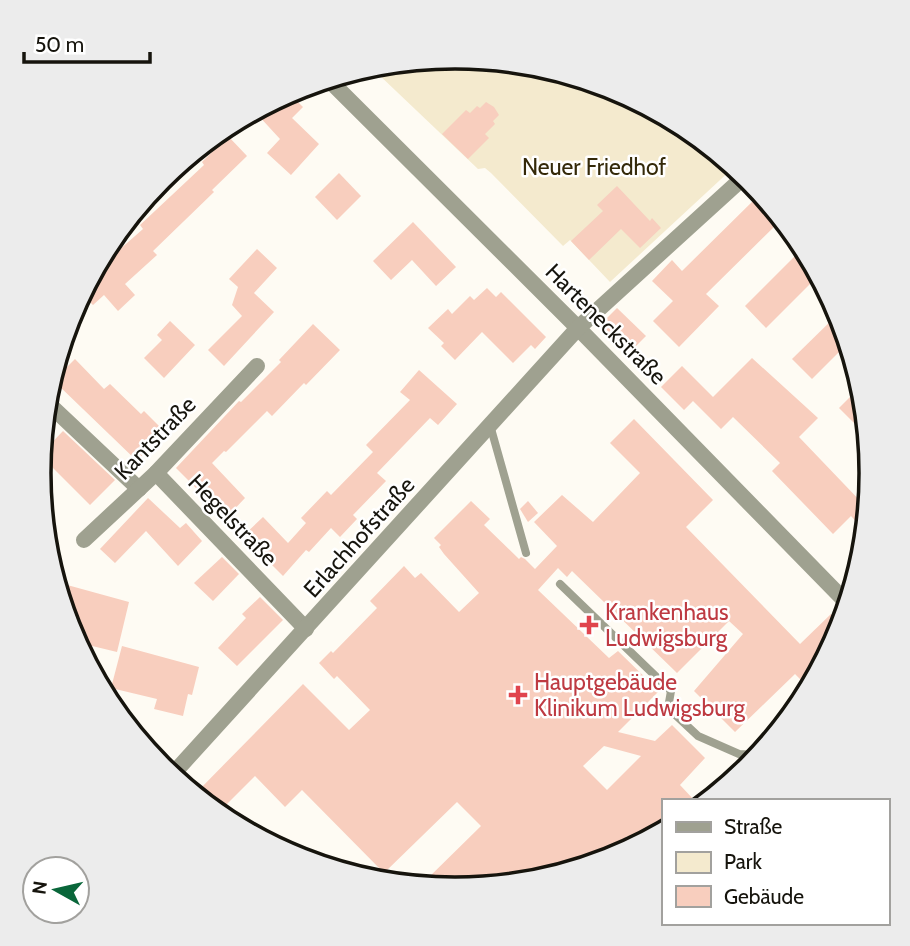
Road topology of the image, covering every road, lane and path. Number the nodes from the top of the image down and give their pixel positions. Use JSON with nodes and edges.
{"nodes":[{"id":1,"x":336,"y":87,"type":"edge"},
{"id":2,"x":737,"y":183,"type":"edge"},
{"id":3,"x":578,"y":328,"type":"junction"},
{"id":4,"x":257,"y":366,"type":"dead end"},
{"id":5,"x":56,"y":411,"type":"edge"},
{"id":6,"x":490,"y":425,"type":"junction"},
{"id":7,"x":156,"y":473,"type":"junction"},
{"id":8,"x":139,"y":489,"type":"junction"},
{"id":9,"x":84,"y":540,"type":"dead end"},
{"id":10,"x":526,"y":553,"type":"dead end"},
{"id":11,"x":560,"y":584,"type":"dead end"},
{"id":12,"x":840,"y":595,"type":"edge"},
{"id":13,"x":306,"y":629,"type":"junction"},
{"id":14,"x":745,"y":754,"type":"edge"},
{"id":15,"x":178,"y":768,"type":"edge"}],
"edges":[{"from":1,"to":3,"type":"street","name":"Harteneckstraße"},
{"from":2,"to":3,"type":"street","name":"Erlachhofstraße"},
{"from":3,"to":6,"type":"street","name":"Erlachhofstraße"},
{"from":3,"to":12,"type":"street","name":"Harteneckstraße"},
{"from":4,"to":7,"type":"street","name":"Kantstraße"},
{"from":5,"to":8,"type":"street"},
{"from":6,"to":10,"type":"lane"},
{"from":6,"to":13,"type":"street","name":"Erlachhofstraße"},
{"from":7,"to":8,"type":"street","name":"Kantstraße"},
{"from":7,"to":13,"type":"street","name":"Hegelstraße"},
{"from":8,"to":9,"type":"street","name":"Kantstraße"},
{"from":11,"to":14,"type":"lane"},
{"from":13,"to":15,"type":"street","name":"Erlachhofstraße"}]}
